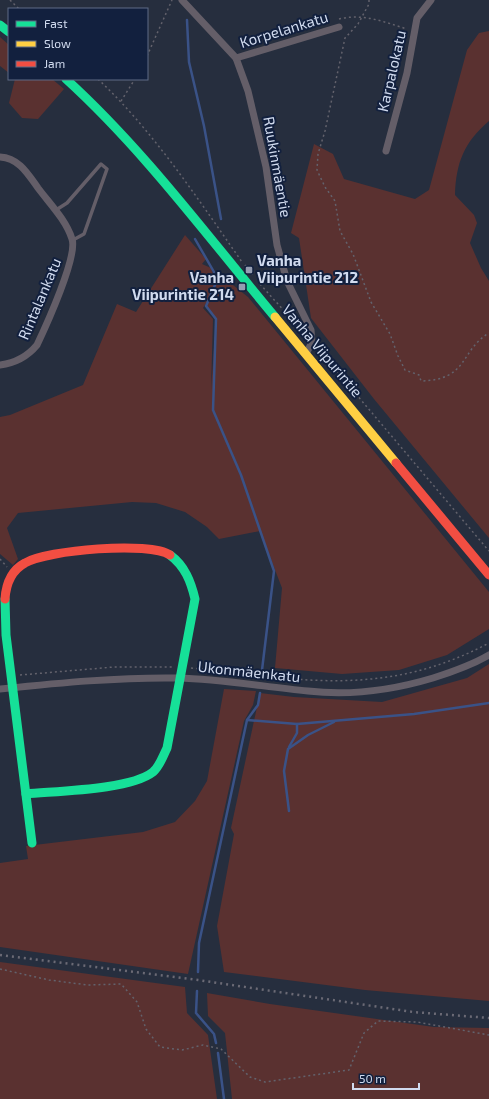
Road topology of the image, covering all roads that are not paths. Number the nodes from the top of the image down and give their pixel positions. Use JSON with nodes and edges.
{"nodes":[{"id":1,"x":182,"y":0,"type":"edge"},
{"id":2,"x":431,"y":0,"type":"edge"},
{"id":3,"x":0,"y":25,"type":"edge"},
{"id":4,"x":339,"y":27,"type":"dead end"},
{"id":5,"x":8,"y":31,"type":"edge"},
{"id":6,"x":236,"y":58,"type":"junction"},
{"id":7,"x":67,"y":80,"type":"edge"},
{"id":8,"x":386,"y":151,"type":"dead end"},
{"id":9,"x":0,"y":157,"type":"edge"},
{"id":10,"x":55,"y":211,"type":"junction"},
{"id":11,"x":73,"y":240,"type":"junction"},
{"id":12,"x":306,"y":354,"type":"junction"},
{"id":13,"x":0,"y":365,"type":"edge"},
{"id":14,"x":489,"y":574,"type":"edge"},
{"id":15,"x":489,"y":655,"type":"edge"},
{"id":16,"x":180,"y":678,"type":"junction"},
{"id":17,"x":13,"y":687,"type":"junction"},
{"id":18,"x":0,"y":689,"type":"edge"},
{"id":19,"x":26,"y":794,"type":"junction"},
{"id":20,"x":32,"y":843,"type":"dead end"}],
"edges":[{"from":1,"to":6,"type":"street","name":"Ruukinmäentie"},
{"from":2,"to":8,"type":"street","name":"Karpalokatu"},
{"from":3,"to":5,"type":"street"},
{"from":4,"to":6,"type":"street","name":"Korpelankatu"},
{"from":6,"to":12,"type":"street","name":"Ruukinmäentie"},
{"from":7,"to":12,"type":"street","name":"Vanha Viipurintie"},
{"from":9,"to":10,"type":"street"},
{"from":10,"to":11,"type":"street"},
{"from":10,"to":11,"type":"lane"},
{"from":11,"to":13,"type":"street","name":"Rintalankatu"},
{"from":12,"to":14,"type":"street","name":"Vanha Viipurintie"},
{"from":15,"to":16,"type":"street","name":"Ukonmäenkatu"},
{"from":16,"to":17,"type":"street","name":"Ukonmäenkatu"},
{"from":16,"to":17,"type":"street"},
{"from":16,"to":19,"type":"street"},
{"from":17,"to":18,"type":"street","name":"Ukonmäenkatu"},
{"from":17,"to":19,"type":"street"},
{"from":19,"to":20,"type":"street"}]}
